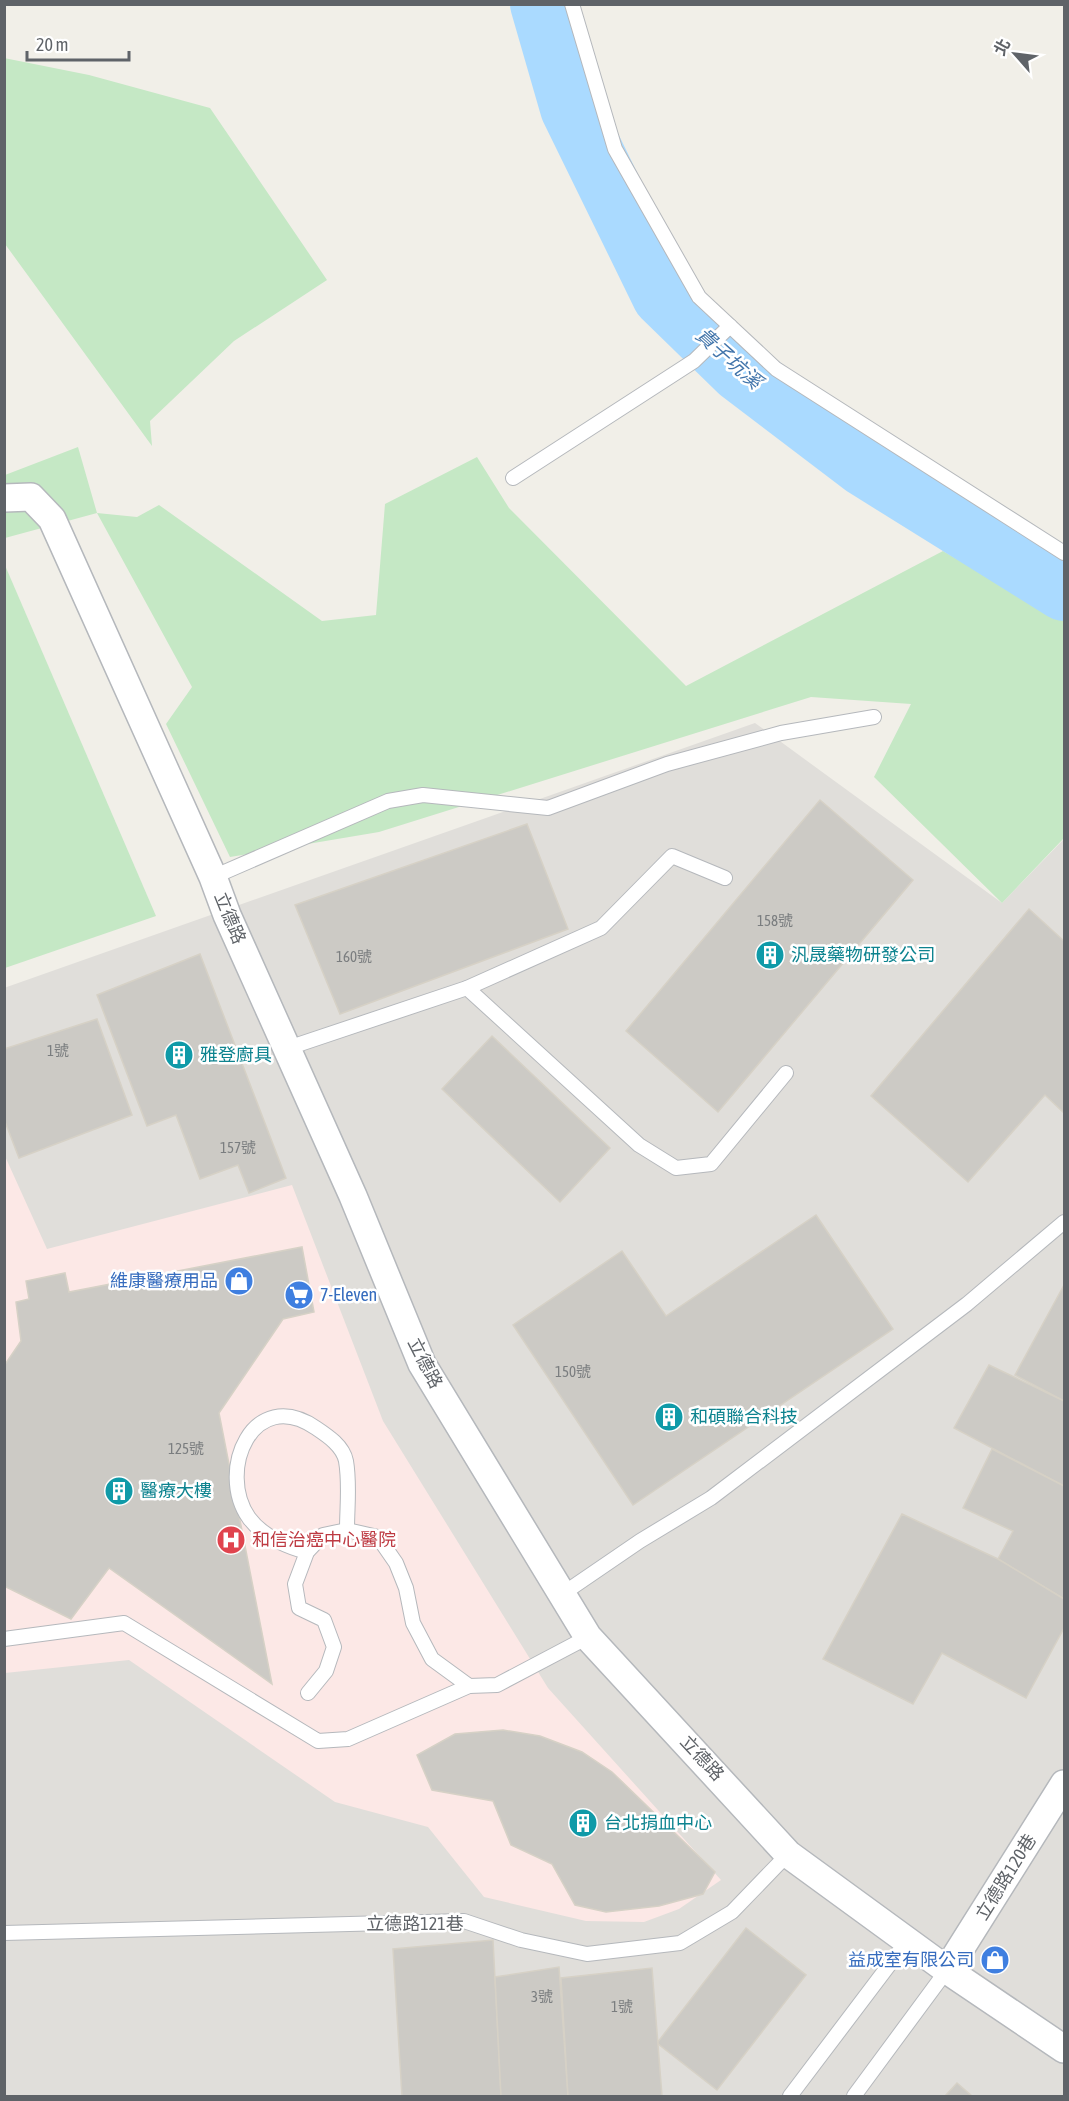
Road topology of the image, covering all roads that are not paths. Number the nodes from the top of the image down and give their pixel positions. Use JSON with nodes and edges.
{"nodes":[{"id":1,"x":572,"y":4,"type":"edge"},
{"id":2,"x":730,"y":327,"type":"junction"},
{"id":3,"x":513,"y":478,"type":"dead end"},
{"id":4,"x":4,"y":498,"type":"edge"},
{"id":5,"x":1065,"y":553,"type":"edge"},
{"id":6,"x":874,"y":717,"type":"dead end"},
{"id":7,"x":213,"y":877,"type":"junction"},
{"id":8,"x":725,"y":878,"type":"dead end"},
{"id":9,"x":467,"y":988,"type":"junction"},
{"id":10,"x":288,"y":1048,"type":"junction"},
{"id":11,"x":786,"y":1073,"type":"dead end"},
{"id":12,"x":1065,"y":1222,"type":"edge"},
{"id":13,"x":347,"y":1530,"type":"junction"},
{"id":14,"x":307,"y":1552,"type":"junction"},
{"id":15,"x":561,"y":1595,"type":"junction"},
{"id":16,"x":588,"y":1637,"type":"junction"},
{"id":17,"x":4,"y":1639,"type":"edge"},
{"id":18,"x":470,"y":1686,"type":"junction"},
{"id":19,"x":308,"y":1693,"type":"dead end"},
{"id":20,"x":1065,"y":1784,"type":"edge"},
{"id":21,"x":788,"y":1854,"type":"junction"},
{"id":22,"x":4,"y":1933,"type":"edge"},
{"id":23,"x":908,"y":1940,"type":"junction"},
{"id":24,"x":947,"y":1970,"type":"junction"},
{"id":25,"x":1065,"y":2049,"type":"edge"},
{"id":26,"x":790,"y":2097,"type":"edge"},
{"id":27,"x":854,"y":2097,"type":"edge"}],
"edges":[{"from":1,"to":2,"type":"lane"},
{"from":2,"to":3,"type":"lane"},
{"from":2,"to":5,"type":"lane"},
{"from":4,"to":7,"type":"street","name":"立德路"},
{"from":6,"to":7,"type":"lane"},
{"from":7,"to":10,"type":"street","name":"立德路"},
{"from":8,"to":9,"type":"lane"},
{"from":9,"to":10,"type":"lane"},
{"from":9,"to":11,"type":"lane"},
{"from":10,"to":15,"type":"street","name":"立德路"},
{"from":12,"to":15,"type":"lane"},
{"from":13,"to":14,"type":"lane"},
{"from":13,"to":14,"type":"lane"},
{"from":13,"to":18,"type":"lane"},
{"from":14,"to":19,"type":"lane"},
{"from":15,"to":16,"type":"street","name":"立德路"},
{"from":16,"to":18,"type":"lane"},
{"from":16,"to":21,"type":"street","name":"立德路"},
{"from":17,"to":18,"type":"lane"},
{"from":20,"to":24,"type":"street","name":"立德路120巷"},
{"from":21,"to":22,"type":"lane","name":"立德路121巷"},
{"from":21,"to":23,"type":"street","name":"立德路"},
{"from":23,"to":24,"type":"street","name":"立德路"},
{"from":23,"to":26,"type":"lane"},
{"from":24,"to":25,"type":"street","name":"立德路"},
{"from":24,"to":27,"type":"lane"}]}
